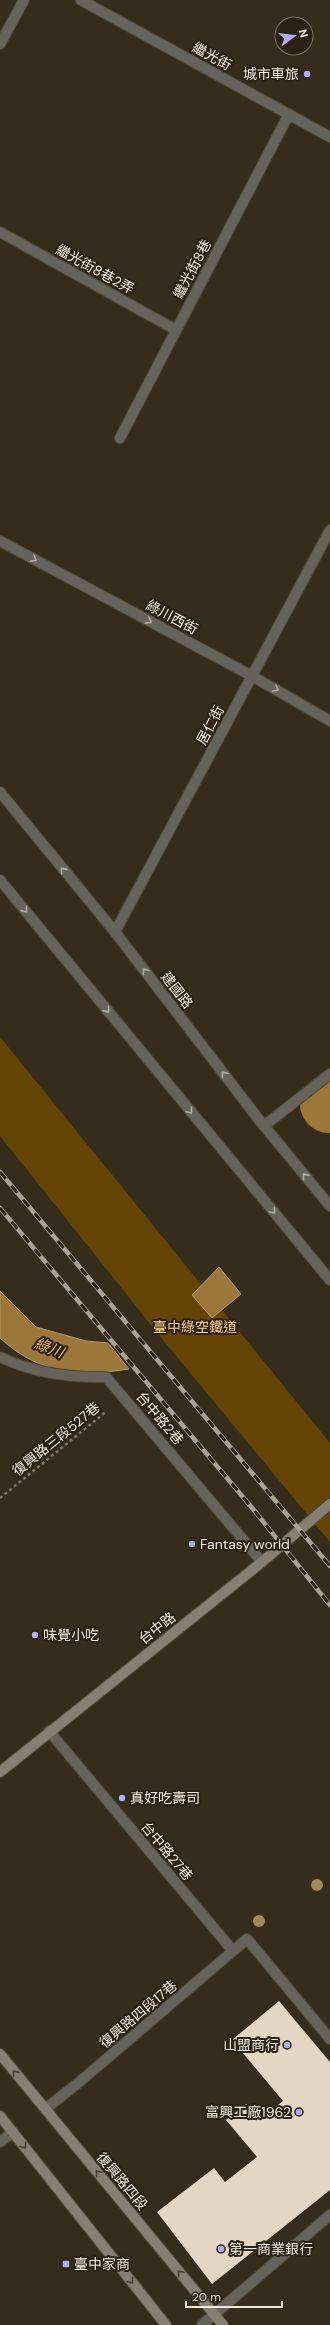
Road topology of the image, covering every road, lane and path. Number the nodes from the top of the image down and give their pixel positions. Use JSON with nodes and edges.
{"nodes":[{"id":1,"x":24,"y":0,"type":"edge"},
{"id":2,"x":81,"y":0,"type":"edge"},
{"id":3,"x":0,"y":44,"type":"edge"},
{"id":4,"x":289,"y":114,"type":"junction"},
{"id":5,"x":330,"y":137,"type":"edge"},
{"id":6,"x":0,"y":232,"type":"edge"},
{"id":7,"x":176,"y":330,"type":"junction"},
{"id":8,"x":120,"y":438,"type":"dead end"},
{"id":9,"x":330,"y":530,"type":"edge"},
{"id":10,"x":0,"y":541,"type":"edge"},
{"id":11,"x":252,"y":676,"type":"junction"},
{"id":12,"x":330,"y":720,"type":"edge"},
{"id":13,"x":0,"y":792,"type":"edge"},
{"id":14,"x":0,"y":880,"type":"edge"},
{"id":15,"x":115,"y":932,"type":"junction"},
{"id":16,"x":330,"y":1074,"type":"edge"},
{"id":17,"x":264,"y":1126,"type":"junction"},
{"id":18,"x":330,"y":1206,"type":"edge"},
{"id":19,"x":330,"y":1280,"type":"edge"},
{"id":20,"x":0,"y":1357,"type":"edge"},
{"id":21,"x":124,"y":1397,"type":"junction"},
{"id":22,"x":0,"y":1498,"type":"edge"},
{"id":23,"x":330,"y":1504,"type":"edge"},
{"id":24,"x":262,"y":1562,"type":"junction"},
{"id":25,"x":49,"y":1731,"type":"junction"},
{"id":26,"x":0,"y":1772,"type":"edge"},
{"id":27,"x":233,"y":1951,"type":"junction"},
{"id":28,"x":330,"y":2039,"type":"edge"},
{"id":29,"x":0,"y":2054,"type":"edge"},
{"id":30,"x":45,"y":2109,"type":"junction"},
{"id":31,"x":0,"y":2116,"type":"edge"},
{"id":32,"x":13,"y":2132,"type":"junction"},
{"id":33,"x":0,"y":2142,"type":"edge"},
{"id":34,"x":330,"y":2215,"type":"edge"},
{"id":35,"x":215,"y":2316,"type":"junction"},
{"id":36,"x":166,"y":2325,"type":"edge"},
{"id":37,"x":202,"y":2325,"type":"edge"},
{"id":38,"x":223,"y":2325,"type":"edge"}],
"edges":[{"from":1,"to":3,"type":"street"},
{"from":2,"to":4,"type":"street","name":"繼光街"},
{"from":4,"to":5,"type":"street","name":"繼光街"},
{"from":4,"to":7,"type":"street","name":"繼光街8巷"},
{"from":6,"to":7,"type":"street","name":"繼光街8巷2弄"},
{"from":7,"to":8,"type":"street","name":"繼光街8巷"},
{"from":9,"to":11,"type":"street","name":"居仁街"},
{"from":10,"to":11,"type":"street","name":"綠川西街","one_way":true},
{"from":11,"to":12,"type":"street","name":"綠川西街","one_way":true},
{"from":11,"to":15,"type":"street","name":"居仁街"},
{"from":15,"to":13,"type":"street","name":"建國路","one_way":true},
{"from":14,"to":19,"type":"street","one_way":true},
{"from":17,"to":15,"type":"street","name":"建國路","one_way":true},
{"from":16,"to":17,"type":"street"},
{"from":18,"to":17,"type":"street","name":"建國路","one_way":true},
{"from":20,"to":21,"type":"street","name":"台中路2巷"},
{"from":21,"to":22,"type":"path","name":"復興路三段527巷"},
{"from":21,"to":24,"type":"street","name":"台中路2巷"},
{"from":23,"to":24,"type":"main road","name":"台中路"},
{"from":24,"to":25,"type":"main road","name":"台中路"},
{"from":25,"to":26,"type":"main road","name":"台中路"},
{"from":25,"to":27,"type":"street","name":"台中路27巷"},
{"from":27,"to":28,"type":"street","name":"復興路四段17巷"},
{"from":27,"to":30,"type":"street","name":"復興路四段17巷"},
{"from":30,"to":29,"type":"main road","name":"復興路四段","one_way":true},
{"from":35,"to":30,"type":"main road","name":"復興路四段","one_way":true},
{"from":31,"to":32,"type":"main road"},
{"from":32,"to":33,"type":"street"},
{"from":32,"to":36,"type":"main road","one_way":true},
{"from":34,"to":35,"type":"street"},
{"from":35,"to":37,"type":"street"},
{"from":35,"to":38,"type":"main road","name":"復興路四段"}]}
